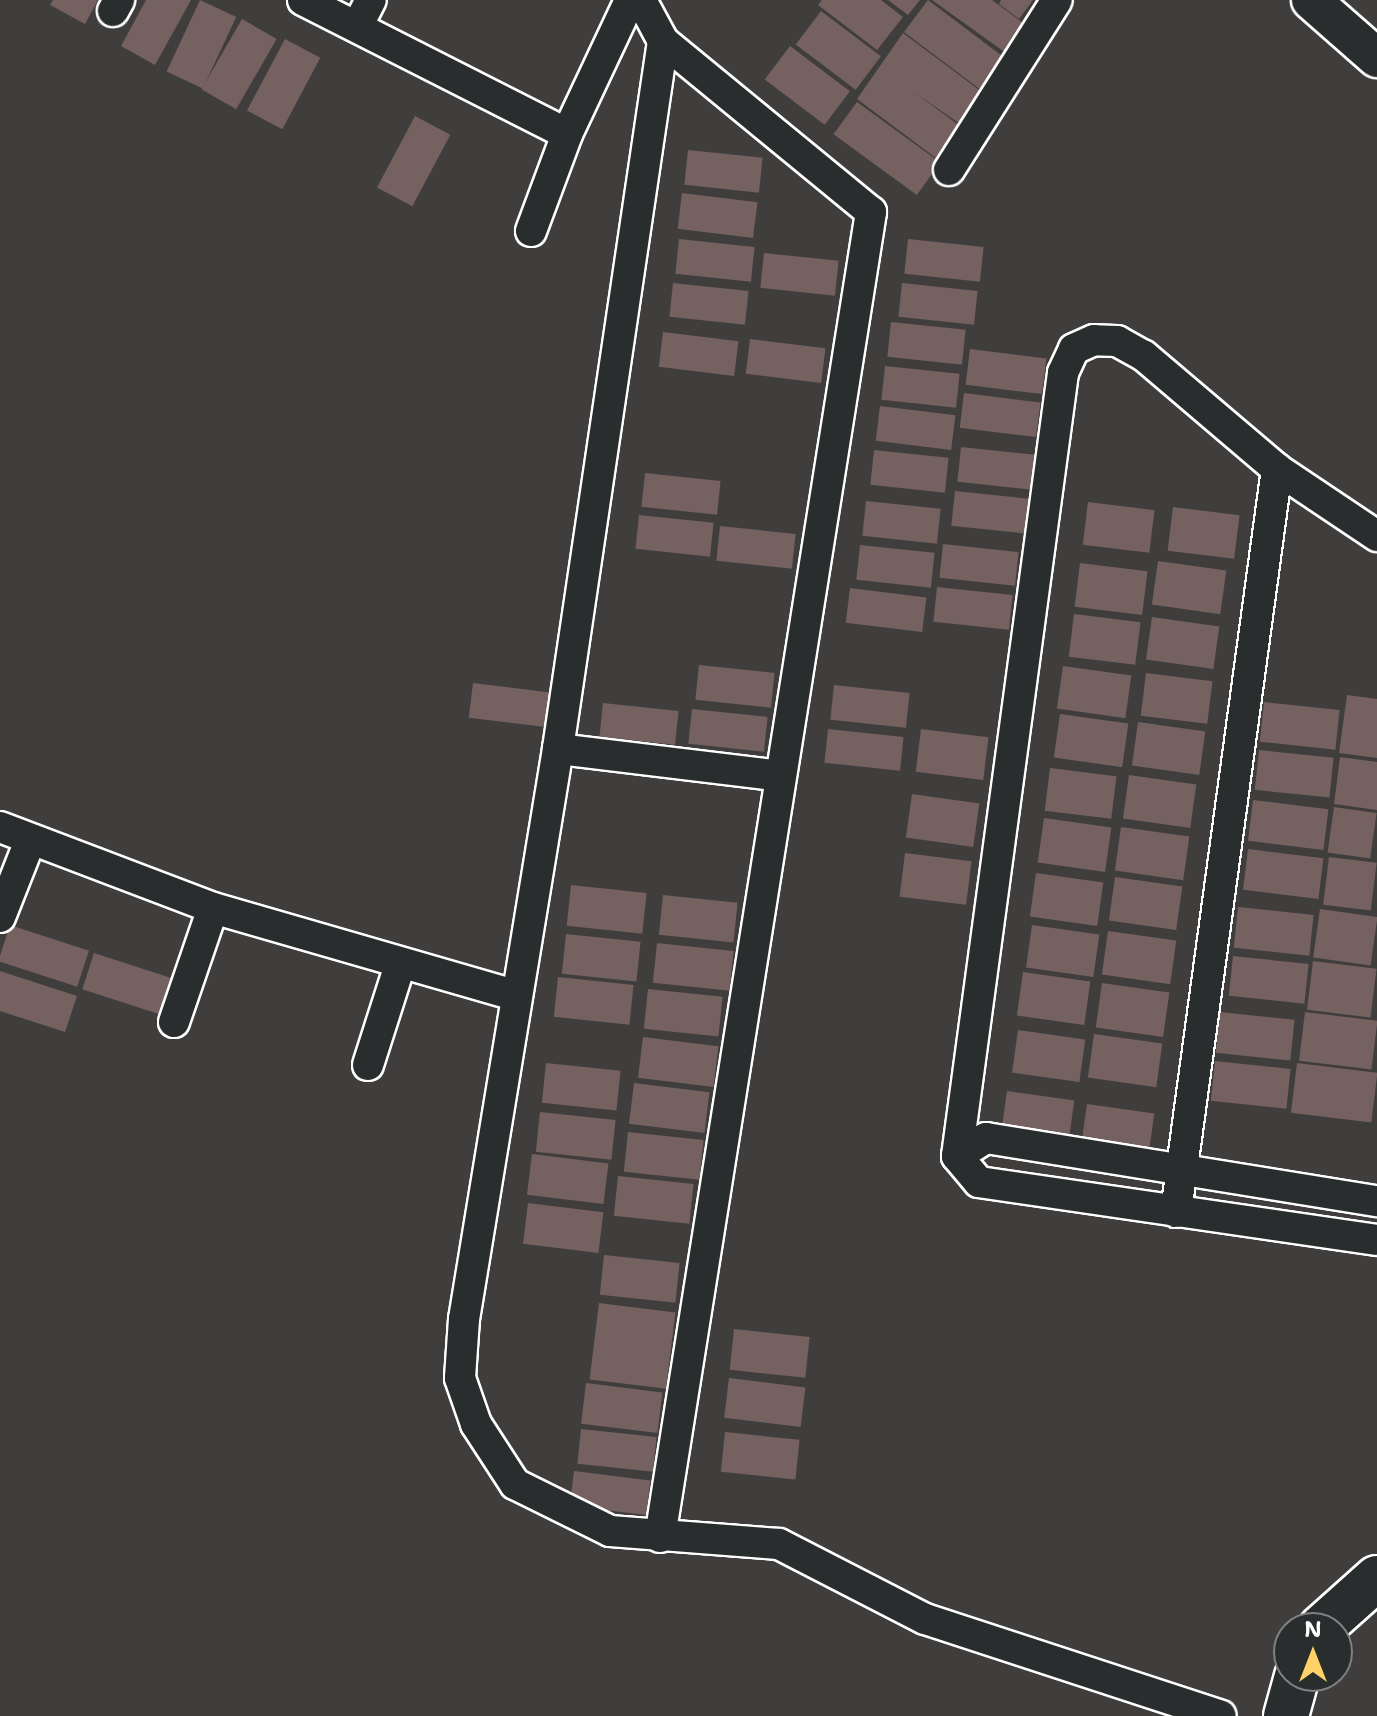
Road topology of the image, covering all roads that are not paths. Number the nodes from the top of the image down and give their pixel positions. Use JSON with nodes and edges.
{"nodes":[{"id":1,"x":303,"y":0,"type":"edge"},
{"id":2,"x":371,"y":0,"type":"edge"},
{"id":3,"x":630,"y":0,"type":"edge"},
{"id":4,"x":641,"y":0,"type":"edge"},
{"id":5,"x":1057,"y":0,"type":"edge"},
{"id":6,"x":1311,"y":0,"type":"edge"},
{"id":7,"x":357,"y":27,"type":"junction"},
{"id":8,"x":663,"y":41,"type":"junction"},
{"id":9,"x":1377,"y":58,"type":"edge"},
{"id":10,"x":567,"y":134,"type":"junction"},
{"id":11,"x":949,"y":170,"type":"dead end"},
{"id":12,"x":531,"y":231,"type":"dead end"},
{"id":13,"x":1277,"y":469,"type":"junction"},
{"id":14,"x":1377,"y":536,"type":"edge"},
{"id":15,"x":558,"y":749,"type":"junction"},
{"id":16,"x":780,"y":776,"type":"junction"},
{"id":17,"x":0,"y":827,"type":"edge"},
{"id":18,"x":30,"y":841,"type":"junction"},
{"id":19,"x":213,"y":908,"type":"junction"},
{"id":20,"x":0,"y":917,"type":"edge"},
{"id":21,"x":400,"y":965,"type":"junction"},
{"id":22,"x":515,"y":995,"type":"junction"},
{"id":23,"x":174,"y":1022,"type":"dead end"},
{"id":24,"x":368,"y":1065,"type":"dead end"},
{"id":25,"x":957,"y":1156,"type":"junction"},
{"id":26,"x":1182,"y":1170,"type":"junction"},
{"id":27,"x":1377,"y":1201,"type":"edge"},
{"id":28,"x":1176,"y":1212,"type":"junction"},
{"id":29,"x":1377,"y":1240,"type":"edge"},
{"id":30,"x":660,"y":1537,"type":"junction"},
{"id":31,"x":1377,"y":1578,"type":"edge"},
{"id":32,"x":1339,"y":1612,"type":"edge"},
{"id":33,"x":1293,"y":1692,"type":"edge"},
{"id":34,"x":1221,"y":1716,"type":"edge"},
{"id":35,"x":1286,"y":1716,"type":"edge"}],
"edges":[{"from":1,"to":7,"type":"street"},
{"from":2,"to":7,"type":"street"},
{"from":3,"to":10,"type":"street"},
{"from":4,"to":8,"type":"street"},
{"from":5,"to":11,"type":"street"},
{"from":6,"to":9,"type":"street"},
{"from":7,"to":10,"type":"street"},
{"from":8,"to":15,"type":"street"},
{"from":8,"to":16,"type":"street"},
{"from":10,"to":12,"type":"street"},
{"from":13,"to":14,"type":"street"},
{"from":13,"to":25,"type":"street"},
{"from":13,"to":26,"type":"street"},
{"from":15,"to":16,"type":"street"},
{"from":15,"to":22,"type":"street"},
{"from":16,"to":30,"type":"street"},
{"from":17,"to":18,"type":"street"},
{"from":18,"to":19,"type":"street"},
{"from":18,"to":20,"type":"street"},
{"from":19,"to":21,"type":"street"},
{"from":19,"to":23,"type":"street"},
{"from":21,"to":22,"type":"street"},
{"from":21,"to":24,"type":"street"},
{"from":22,"to":30,"type":"street"},
{"from":25,"to":26,"type":"street"},
{"from":25,"to":28,"type":"street"},
{"from":26,"to":27,"type":"street"},
{"from":26,"to":28,"type":"street"},
{"from":28,"to":29,"type":"street"},
{"from":30,"to":34,"type":"street"},
{"from":31,"to":32,"type":"main road"},
{"from":33,"to":35,"type":"main road"}]}
